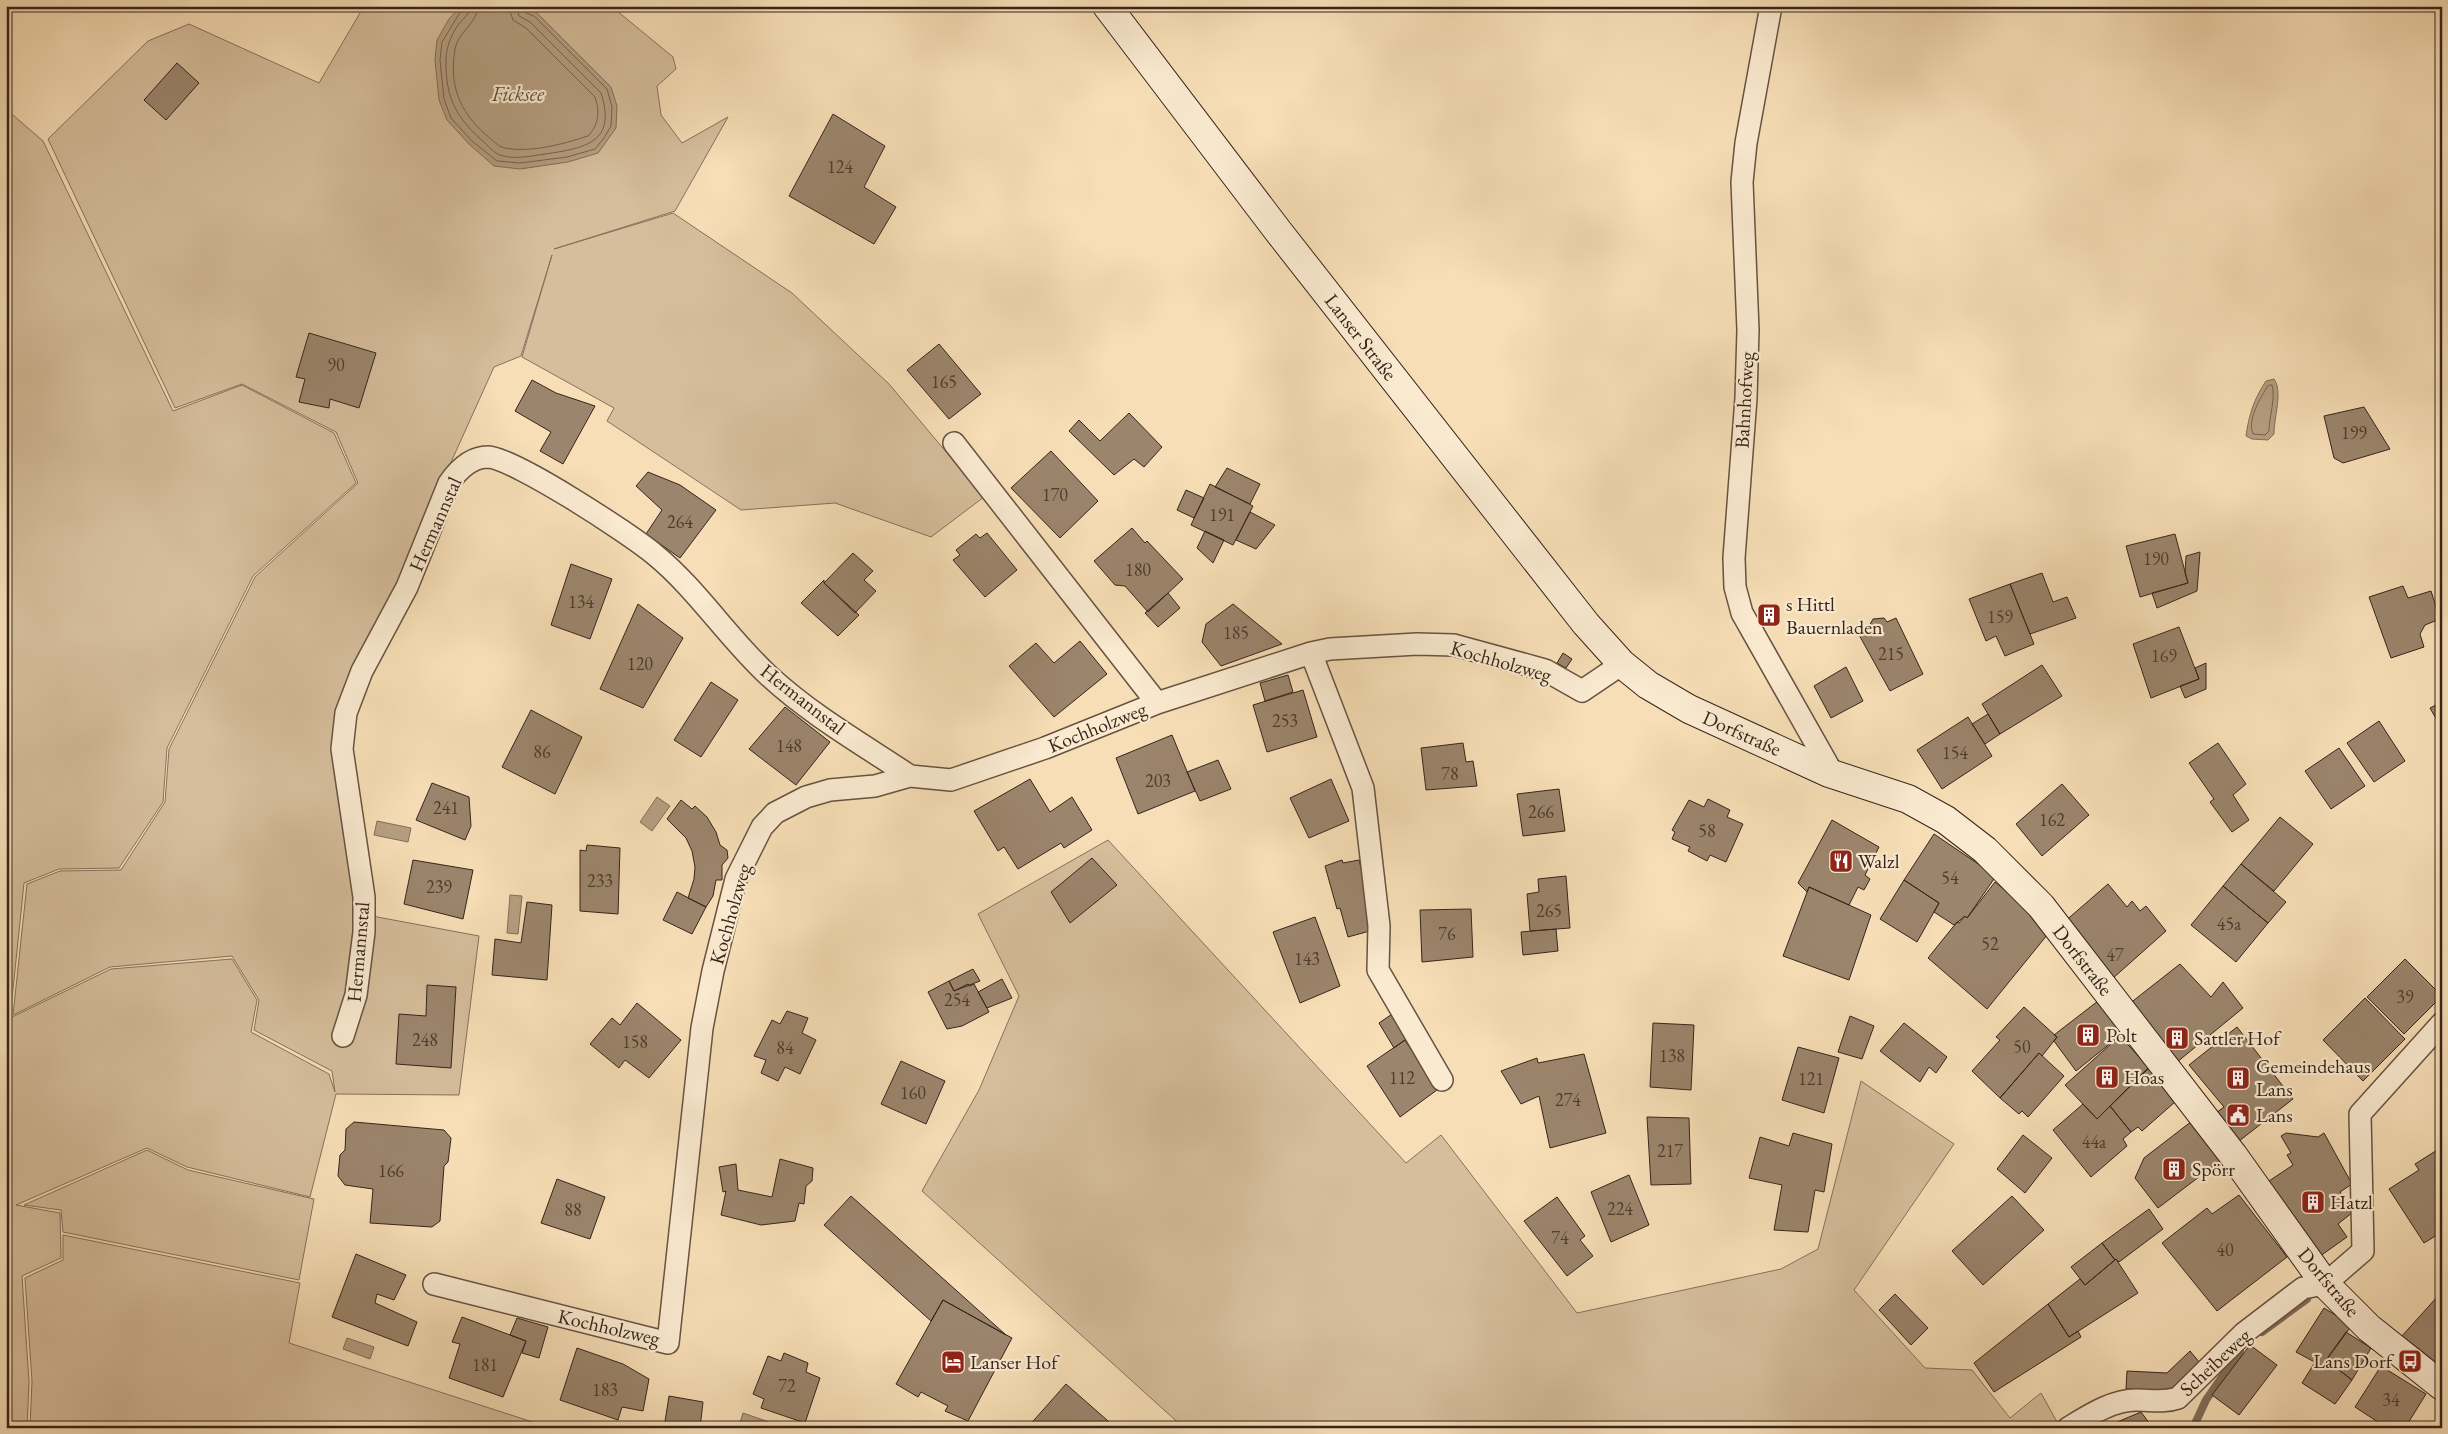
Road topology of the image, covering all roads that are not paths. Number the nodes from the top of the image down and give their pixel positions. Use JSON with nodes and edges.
{"nodes":[{"id":1,"x":1107,"y":6,"type":"edge"},
{"id":2,"x":1771,"y":6,"type":"edge"},
{"id":3,"x":954,"y":443,"type":"dead end"},
{"id":4,"x":1311,"y":653,"type":"junction"},
{"id":5,"x":1622,"y":664,"type":"junction"},
{"id":6,"x":1157,"y":703,"type":"junction"},
{"id":7,"x":1829,"y":773,"type":"junction"},
{"id":8,"x":910,"y":776,"type":"junction"},
{"id":9,"x":2442,"y":1023,"type":"edge"},
{"id":10,"x":343,"y":1036,"type":"dead end"},
{"id":11,"x":1442,"y":1080,"type":"dead end"},
{"id":12,"x":434,"y":1284,"type":"dead end"},
{"id":13,"x":2325,"y":1284,"type":"junction"},
{"id":14,"x":2442,"y":1386,"type":"edge"},
{"id":15,"x":2068,"y":1428,"type":"edge"}],
"edges":[{"from":1,"to":5,"type":"main road","name":"Lanser Straße"},
{"from":2,"to":7,"type":"street","name":"Bahnhofweg"},
{"from":3,"to":6,"type":"street"},
{"from":4,"to":5,"type":"street","name":"Kochholzweg"},
{"from":4,"to":6,"type":"street","name":"Kochholzweg"},
{"from":4,"to":11,"type":"street"},
{"from":5,"to":7,"type":"main road","name":"Dorfstraße"},
{"from":6,"to":8,"type":"street","name":"Kochholzweg"},
{"from":7,"to":13,"type":"main road","name":"Dorfstraße"},
{"from":8,"to":10,"type":"street","name":"Hermannstal"},
{"from":8,"to":12,"type":"street","name":"Kochholzweg"},
{"from":9,"to":13,"type":"street"},
{"from":13,"to":14,"type":"main road","name":"Dorfstraße"},
{"from":13,"to":15,"type":"street","name":"Scheibeweg"}]}
